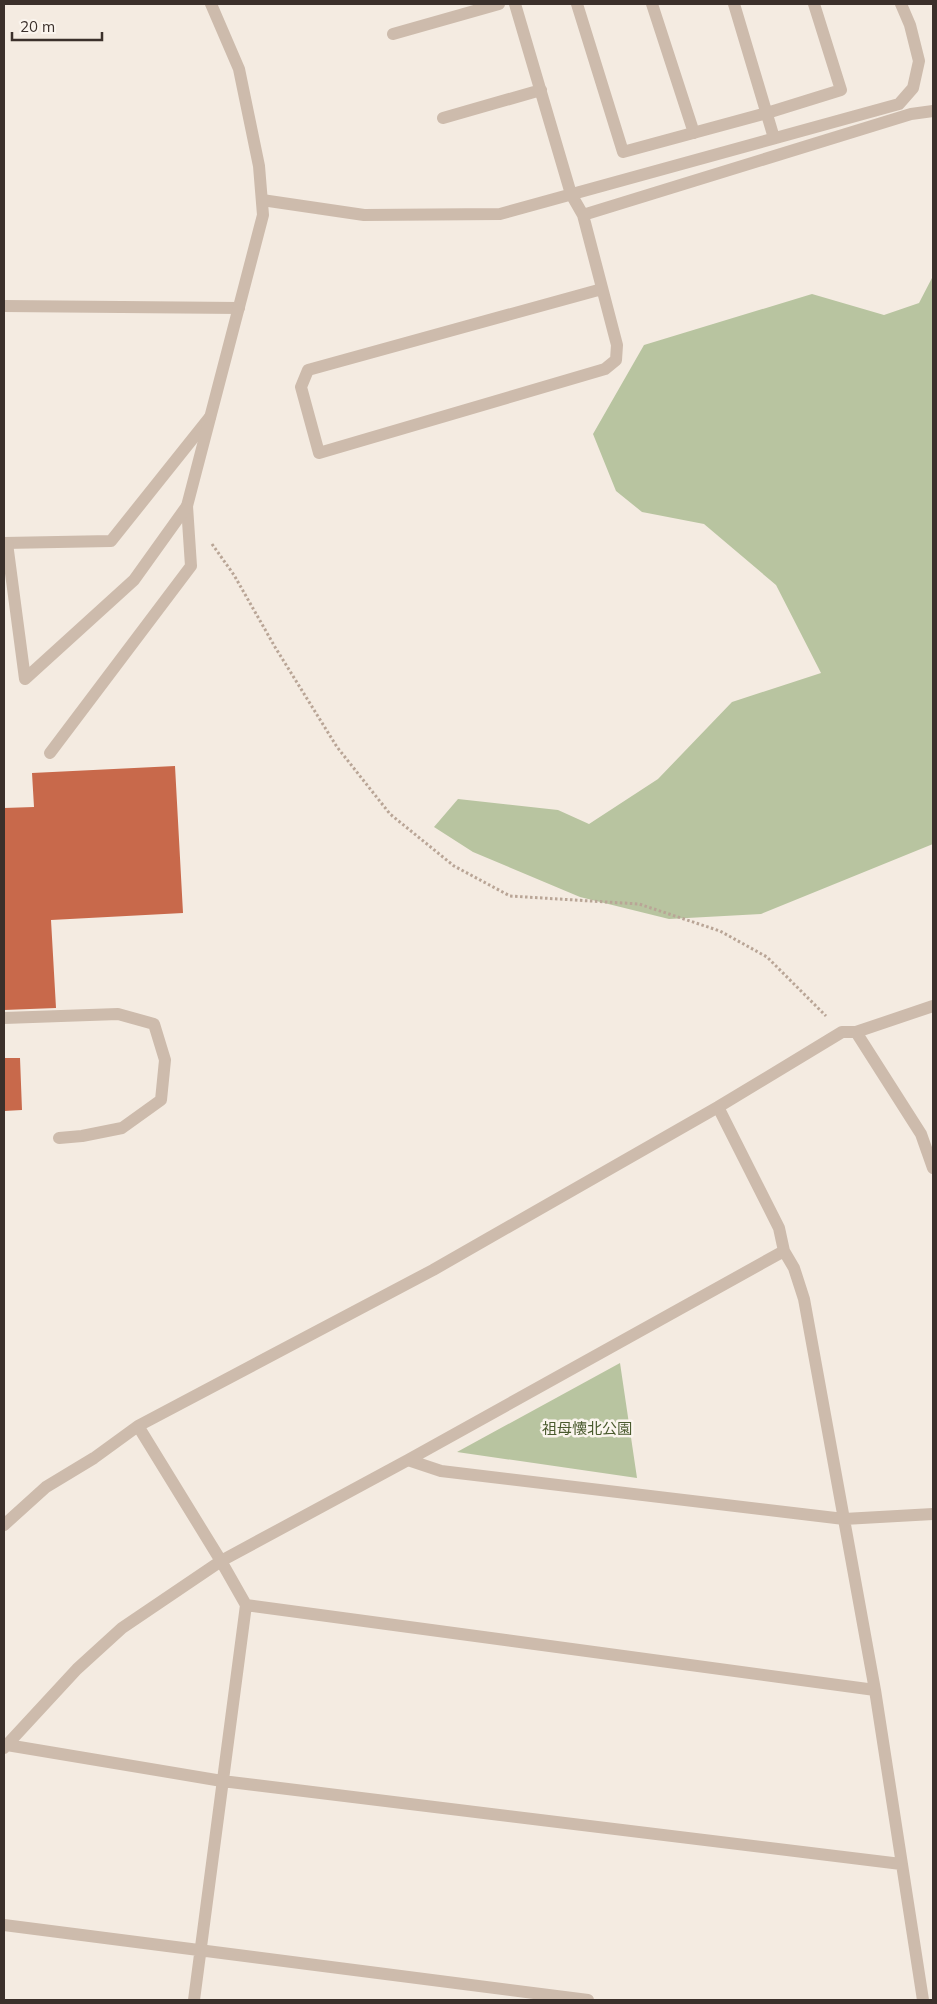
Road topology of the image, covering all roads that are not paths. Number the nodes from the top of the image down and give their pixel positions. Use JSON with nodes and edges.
{"nodes":[{"id":1,"x":211,"y":4,"type":"edge"},
{"id":2,"x":500,"y":4,"type":"edge"},
{"id":3,"x":515,"y":4,"type":"edge"},
{"id":4,"x":577,"y":4,"type":"edge"},
{"id":5,"x":652,"y":4,"type":"edge"},
{"id":6,"x":734,"y":4,"type":"edge"},
{"id":7,"x":814,"y":4,"type":"edge"},
{"id":8,"x":901,"y":4,"type":"edge"},
{"id":9,"x":393,"y":34,"type":"dead end"},
{"id":10,"x":541,"y":90,"type":"junction"},
{"id":11,"x":933,"y":111,"type":"edge"},
{"id":12,"x":767,"y":113,"type":"junction"},
{"id":13,"x":442,"y":118,"type":"dead end"},
{"id":14,"x":694,"y":133,"type":"junction"},
{"id":15,"x":774,"y":138,"type":"junction"},
{"id":16,"x":572,"y":194,"type":"junction"},
{"id":17,"x":262,"y":200,"type":"junction"},
{"id":18,"x":583,"y":215,"type":"junction"},
{"id":19,"x":602,"y":289,"type":"junction"},
{"id":20,"x":4,"y":306,"type":"edge"},
{"id":21,"x":238,"y":308,"type":"junction"},
{"id":22,"x":210,"y":417,"type":"junction"},
{"id":23,"x":187,"y":506,"type":"junction"},
{"id":24,"x":6,"y":543,"type":"edge"},
{"id":25,"x":50,"y":753,"type":"dead end"},
{"id":26,"x":933,"y":1006,"type":"edge"},
{"id":27,"x":4,"y":1018,"type":"edge"},
{"id":28,"x":856,"y":1032,"type":"junction"},
{"id":29,"x":718,"y":1107,"type":"junction"},
{"id":30,"x":59,"y":1138,"type":"dead end"},
{"id":31,"x":933,"y":1168,"type":"edge"},
{"id":32,"x":784,"y":1251,"type":"junction"},
{"id":33,"x":138,"y":1426,"type":"junction"},
{"id":34,"x":408,"y":1460,"type":"junction"},
{"id":35,"x":933,"y":1514,"type":"edge"},
{"id":36,"x":844,"y":1519,"type":"junction"},
{"id":37,"x":4,"y":1525,"type":"edge"},
{"id":38,"x":221,"y":1561,"type":"junction"},
{"id":39,"x":246,"y":1605,"type":"junction"},
{"id":40,"x":875,"y":1690,"type":"junction"},
{"id":41,"x":5,"y":1747,"type":"edge"},
{"id":42,"x":222,"y":1781,"type":"junction"},
{"id":43,"x":901,"y":1864,"type":"junction"},
{"id":44,"x":4,"y":1925,"type":"edge"},
{"id":45,"x":200,"y":1951,"type":"junction"},
{"id":46,"x":194,"y":2000,"type":"edge"},
{"id":47,"x":588,"y":2000,"type":"edge"},
{"id":48,"x":923,"y":2000,"type":"edge"}],
"edges":[{"from":1,"to":17,"type":"street"},
{"from":2,"to":9,"type":"street"},
{"from":3,"to":10,"type":"street"},
{"from":4,"to":14,"type":"street"},
{"from":5,"to":14,"type":"street"},
{"from":6,"to":12,"type":"street"},
{"from":7,"to":12,"type":"street"},
{"from":8,"to":15,"type":"street"},
{"from":10,"to":13,"type":"street"},
{"from":10,"to":16,"type":"street"},
{"from":11,"to":18,"type":"street"},
{"from":12,"to":14,"type":"street"},
{"from":12,"to":15,"type":"street"},
{"from":15,"to":16,"type":"street"},
{"from":16,"to":17,"type":"street"},
{"from":16,"to":18,"type":"street"},
{"from":17,"to":21,"type":"street"},
{"from":18,"to":19,"type":"street"},
{"from":19,"to":19,"type":"street"},
{"from":20,"to":21,"type":"street"},
{"from":21,"to":22,"type":"street"},
{"from":22,"to":23,"type":"street"},
{"from":22,"to":24,"type":"street"},
{"from":23,"to":24,"type":"street"},
{"from":23,"to":25,"type":"street"},
{"from":26,"to":28,"type":"street"},
{"from":27,"to":30,"type":"street"},
{"from":28,"to":29,"type":"street"},
{"from":28,"to":31,"type":"street"},
{"from":29,"to":32,"type":"street"},
{"from":29,"to":33,"type":"street"},
{"from":32,"to":34,"type":"street"},
{"from":32,"to":36,"type":"street"},
{"from":33,"to":37,"type":"street"},
{"from":33,"to":38,"type":"street"},
{"from":34,"to":36,"type":"street"},
{"from":34,"to":38,"type":"street"},
{"from":35,"to":36,"type":"street"},
{"from":36,"to":40,"type":"street"},
{"from":38,"to":39,"type":"street"},
{"from":38,"to":41,"type":"street"},
{"from":39,"to":40,"type":"street"},
{"from":39,"to":42,"type":"street"},
{"from":40,"to":43,"type":"street"},
{"from":41,"to":42,"type":"street"},
{"from":42,"to":43,"type":"street"},
{"from":42,"to":45,"type":"street"},
{"from":43,"to":48,"type":"street"},
{"from":44,"to":45,"type":"street"},
{"from":45,"to":46,"type":"street"},
{"from":45,"to":47,"type":"street"}]}
